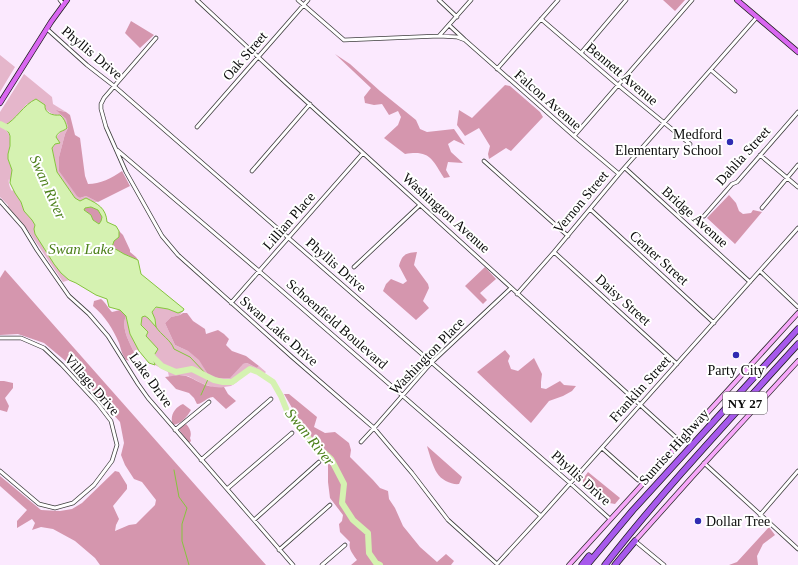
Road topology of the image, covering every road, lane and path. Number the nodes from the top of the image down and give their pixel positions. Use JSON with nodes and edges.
{"nodes":[{"id":1,"x":60,"y":0,"type":"edge"},
{"id":2,"x":197,"y":0,"type":"edge"},
{"id":3,"x":298,"y":0,"type":"edge"},
{"id":4,"x":308,"y":0,"type":"edge"},
{"id":5,"x":439,"y":0,"type":"edge"},
{"id":6,"x":471,"y":0,"type":"edge"},
{"id":7,"x":558,"y":0,"type":"edge"},
{"id":8,"x":626,"y":0,"type":"edge"},
{"id":9,"x":692,"y":0,"type":"edge"},
{"id":10,"x":737,"y":0,"type":"edge"},
{"id":11,"x":66,"y":2,"type":"edge"},
{"id":12,"x":304,"y":5,"type":"junction"},
{"id":13,"x":457,"y":17,"type":"junction"},
{"id":14,"x":757,"y":17,"type":"junction"},
{"id":15,"x":541,"y":19,"type":"junction"},
{"id":16,"x":449,"y":25,"type":"junction"},
{"id":17,"x":47,"y":29,"type":"junction"},
{"id":18,"x":439,"y":36,"type":"junction"},
{"id":19,"x":156,"y":38,"type":"dead end"},
{"id":20,"x":465,"y":40,"type":"junction"},
{"id":21,"x":798,"y":52,"type":"edge"},
{"id":22,"x":580,"y":53,"type":"junction"},
{"id":23,"x":259,"y":57,"type":"junction"},
{"id":24,"x":497,"y":69,"type":"junction"},
{"id":25,"x":711,"y":70,"type":"junction"},
{"id":26,"x":618,"y":85,"type":"junction"},
{"id":27,"x":114,"y":86,"type":"junction"},
{"id":28,"x":735,"y":91,"type":"dead end"},
{"id":29,"x":0,"y":103,"type":"edge"},
{"id":30,"x":310,"y":104,"type":"junction"},
{"id":31,"x":798,"y":112,"type":"edge"},
{"id":32,"x":664,"y":123,"type":"junction"},
{"id":33,"x":197,"y":127,"type":"dead end"},
{"id":34,"x":574,"y":136,"type":"junction"},
{"id":35,"x":690,"y":144,"type":"dead end"},
{"id":36,"x":116,"y":149,"type":"junction"},
{"id":37,"x":363,"y":153,"type":"junction"},
{"id":38,"x":760,"y":155,"type":"junction"},
{"id":39,"x":484,"y":160,"type":"dead end"},
{"id":40,"x":798,"y":165,"type":"edge"},
{"id":41,"x":625,"y":168,"type":"junction"},
{"id":42,"x":252,"y":171,"type":"dead end"},
{"id":43,"x":619,"y":174,"type":"junction"},
{"id":44,"x":787,"y":178,"type":"junction"},
{"id":45,"x":798,"y":187,"type":"edge"},
{"id":46,"x":0,"y":201,"type":"edge"},
{"id":47,"x":420,"y":204,"type":"junction"},
{"id":48,"x":762,"y":208,"type":"dead end"},
{"id":49,"x":590,"y":209,"type":"junction"},
{"id":50,"x":704,"y":216,"type":"dead end"},
{"id":51,"x":798,"y":228,"type":"edge"},
{"id":52,"x":568,"y":236,"type":"junction"},
{"id":53,"x":288,"y":238,"type":"junction"},
{"id":54,"x":554,"y":252,"type":"junction"},
{"id":55,"x":354,"y":267,"type":"dead end"},
{"id":56,"x":259,"y":271,"type":"junction"},
{"id":57,"x":760,"y":271,"type":"junction"},
{"id":58,"x":750,"y":282,"type":"junction"},
{"id":59,"x":511,"y":288,"type":"junction"},
{"id":60,"x":517,"y":294,"type":"junction"},
{"id":61,"x":231,"y":303,"type":"junction"},
{"id":62,"x":798,"y":308,"type":"edge"},
{"id":63,"x":798,"y":312,"type":"edge"},
{"id":64,"x":714,"y":323,"type":"junction"},
{"id":65,"x":798,"y":329,"type":"edge"},
{"id":66,"x":0,"y":338,"type":"edge"},
{"id":67,"x":798,"y":344,"type":"edge"},
{"id":68,"x":798,"y":360,"type":"edge"},
{"id":69,"x":431,"y":363,"type":"junction"},
{"id":70,"x":677,"y":364,"type":"junction"},
{"id":71,"x":402,"y":396,"type":"junction"},
{"id":72,"x":270,"y":399,"type":"dead end"},
{"id":73,"x":209,"y":402,"type":"dead end"},
{"id":74,"x":641,"y":405,"type":"junction"},
{"id":75,"x":374,"y":428,"type":"junction"},
{"id":76,"x":175,"y":430,"type":"junction"},
{"id":77,"x":292,"y":433,"type":"dead end"},
{"id":78,"x":361,"y":442,"type":"dead end"},
{"id":79,"x":681,"y":442,"type":"junction"},
{"id":80,"x":602,"y":448,"type":"junction"},
{"id":81,"x":201,"y":460,"type":"junction"},
{"id":82,"x":319,"y":462,"type":"dead end"},
{"id":83,"x":704,"y":463,"type":"junction"},
{"id":84,"x":0,"y":471,"type":"edge"},
{"id":85,"x":798,"y":471,"type":"edge"},
{"id":86,"x":638,"y":480,"type":"dead end"},
{"id":87,"x":570,"y":483,"type":"junction"},
{"id":88,"x":227,"y":489,"type":"junction"},
{"id":89,"x":330,"y":505,"type":"dead end"},
{"id":90,"x":760,"y":515,"type":"junction"},
{"id":91,"x":541,"y":516,"type":"junction"},
{"id":92,"x":610,"y":519,"type":"junction"},
{"id":93,"x":254,"y":520,"type":"junction"},
{"id":94,"x":616,"y":529,"type":"junction"},
{"id":95,"x":635,"y":542,"type":"junction"},
{"id":96,"x":345,"y":545,"type":"dead end"},
{"id":97,"x":798,"y":549,"type":"edge"},
{"id":98,"x":279,"y":550,"type":"junction"},
{"id":99,"x":497,"y":564,"type":"joint"},
{"id":100,"x":293,"y":565,"type":"edge"},
{"id":101,"x":322,"y":565,"type":"edge"},
{"id":102,"x":569,"y":565,"type":"edge"},
{"id":103,"x":582,"y":565,"type":"edge"},
{"id":104,"x":587,"y":565,"type":"edge"},
{"id":105,"x":605,"y":565,"type":"edge"},
{"id":106,"x":615,"y":565,"type":"edge"},
{"id":107,"x":664,"y":565,"type":"edge"}],
"edges":[{"from":1,"to":11,"type":"street"},
{"from":2,"to":23,"type":"street","name":"Washington Avenue"},
{"from":3,"to":12,"type":"street"},
{"from":4,"to":12,"type":"street","name":"Oak Street"},
{"from":5,"to":13,"type":"street"},
{"from":6,"to":13,"type":"street"},
{"from":7,"to":15,"type":"street"},
{"from":8,"to":22,"type":"street"},
{"from":9,"to":26,"type":"street"},
{"from":10,"to":14,"type":"main road"},
{"from":11,"to":17,"type":"main road"},
{"from":12,"to":18,"type":"street"},
{"from":12,"to":23,"type":"street","name":"Oak Street"},
{"from":13,"to":16,"type":"street"},
{"from":14,"to":21,"type":"main road"},
{"from":14,"to":25,"type":"street","name":"Vernon Street"},
{"from":15,"to":22,"type":"street","name":"Bennett Avenue"},
{"from":15,"to":24,"type":"street"},
{"from":16,"to":18,"type":"street"},
{"from":16,"to":20,"type":"street","name":"Falcon Avenue"},
{"from":17,"to":27,"type":"street","name":"Phyllis Drive"},
{"from":17,"to":29,"type":"main road"},
{"from":18,"to":20,"type":"street"},
{"from":19,"to":27,"type":"street"},
{"from":20,"to":24,"type":"street","name":"Falcon Avenue"},
{"from":22,"to":26,"type":"street","name":"Bennett Avenue"},
{"from":23,"to":30,"type":"street","name":"Washington Avenue"},
{"from":23,"to":33,"type":"street","name":"Oak Street"},
{"from":24,"to":34,"type":"street","name":"Falcon Avenue"},
{"from":25,"to":28,"type":"street"},
{"from":25,"to":32,"type":"street","name":"Vernon Street"},
{"from":26,"to":32,"type":"street","name":"Bennett Avenue"},
{"from":26,"to":34,"type":"street"},
{"from":27,"to":36,"type":"street","name":"Swan Lake Drive"},
{"from":27,"to":53,"type":"street","name":"Phyllis Drive"},
{"from":30,"to":37,"type":"street","name":"Washington Avenue"},
{"from":30,"to":42,"type":"street"},
{"from":31,"to":38,"type":"street","name":"Dahlia Street"},
{"from":32,"to":35,"type":"street","name":"Bennett Avenue"},
{"from":32,"to":41,"type":"street","name":"Vernon Street"},
{"from":34,"to":43,"type":"street","name":"Falcon Avenue"},
{"from":36,"to":56,"type":"street","name":"Schoenfield Boulevard"},
{"from":36,"to":61,"type":"street","name":"Swan Lake Drive"},
{"from":37,"to":47,"type":"street","name":"Washington Avenue"},
{"from":37,"to":53,"type":"street","name":"Lillian Place"},
{"from":38,"to":44,"type":"street"},
{"from":38,"to":50,"type":"street","name":"Dahlia Street"},
{"from":39,"to":52,"type":"street"},
{"from":40,"to":44,"type":"street"},
{"from":41,"to":43,"type":"street","name":"Vernon Street"},
{"from":41,"to":58,"type":"street","name":"Bridge Avenue"},
{"from":43,"to":49,"type":"street","name":"Vernon Street"},
{"from":44,"to":45,"type":"street"},
{"from":44,"to":48,"type":"street"},
{"from":46,"to":76,"type":"street","name":"Lake Drive"},
{"from":47,"to":55,"type":"street"},
{"from":47,"to":59,"type":"street","name":"Washington Avenue"},
{"from":49,"to":52,"type":"street","name":"Vernon Street"},
{"from":49,"to":64,"type":"street","name":"Center Street"},
{"from":51,"to":57,"type":"street","name":"Franklin Street"},
{"from":52,"to":54,"type":"street","name":"Vernon Street"},
{"from":53,"to":56,"type":"street","name":"Lillian Place"},
{"from":53,"to":69,"type":"street","name":"Phyllis Drive"},
{"from":54,"to":60,"type":"street","name":"Vernon Street"},
{"from":54,"to":70,"type":"street","name":"Daisy Street"},
{"from":56,"to":61,"type":"street","name":"Lillian Place"},
{"from":56,"to":71,"type":"street","name":"Schoenfield Boulevard"},
{"from":57,"to":58,"type":"street","name":"Franklin Street"},
{"from":57,"to":62,"type":"street"},
{"from":58,"to":64,"type":"street","name":"Franklin Street"},
{"from":59,"to":60,"type":"street","name":"Washington Avenue"},
{"from":59,"to":69,"type":"street","name":"Washington Place"},
{"from":60,"to":74,"type":"street","name":"Washington Avenue"},
{"from":61,"to":75,"type":"street","name":"Swan Lake Drive"},
{"from":63,"to":79,"type":"main road"},
{"from":64,"to":70,"type":"street","name":"Franklin Street"},
{"from":65,"to":94,"type":"highway","name":"Sunrise Highway","number":"NY 27"},
{"from":66,"to":84,"type":"street","name":"Village Drive"},
{"from":67,"to":105,"type":"highway","name":"Sunrise Highway","number":"NY 27"},
{"from":68,"to":83,"type":"main road"},
{"from":69,"to":71,"type":"street","name":"Washington Place"},
{"from":69,"to":87,"type":"street","name":"Phyllis Drive"},
{"from":70,"to":74,"type":"street","name":"Franklin Street"},
{"from":71,"to":75,"type":"street","name":"Washington Place"},
{"from":71,"to":91,"type":"street","name":"Schoenfield Boulevard"},
{"from":72,"to":81,"type":"street"},
{"from":73,"to":76,"type":"street"},
{"from":74,"to":79,"type":"street","name":"Washington Avenue"},
{"from":74,"to":80,"type":"street","name":"Franklin Street"},
{"from":75,"to":78,"type":"street","name":"Washington Place"},
{"from":75,"to":99,"type":"street","name":"Swan Lake Drive"},
{"from":76,"to":81,"type":"street","name":"Lake Drive"},
{"from":77,"to":88,"type":"street"},
{"from":79,"to":92,"type":"main road"},
{"from":80,"to":86,"type":"street"},
{"from":80,"to":87,"type":"street","name":"Franklin Street"},
{"from":81,"to":88,"type":"street","name":"Lake Drive"},
{"from":82,"to":93,"type":"street"},
{"from":83,"to":90,"type":"street"},
{"from":83,"to":95,"type":"main road"},
{"from":85,"to":90,"type":"street"},
{"from":87,"to":91,"type":"street","name":"Franklin Street"},
{"from":87,"to":92,"type":"street","name":"Phyllis Drive"},
{"from":88,"to":93,"type":"street","name":"Lake Drive"},
{"from":89,"to":98,"type":"street"},
{"from":90,"to":97,"type":"street"},
{"from":91,"to":99,"type":"street","name":"Franklin Street"},
{"from":92,"to":102,"type":"main road"},
{"from":93,"to":98,"type":"street","name":"Lake Drive"},
{"from":94,"to":103,"type":"highway"},
{"from":94,"to":104,"type":"highway","name":"Sunrise Highway","number":"NY 27"},
{"from":95,"to":106,"type":"highway"},
{"from":95,"to":107,"type":"street"},
{"from":96,"to":101,"type":"street"},
{"from":98,"to":100,"type":"street","name":"Lake Drive"}]}
